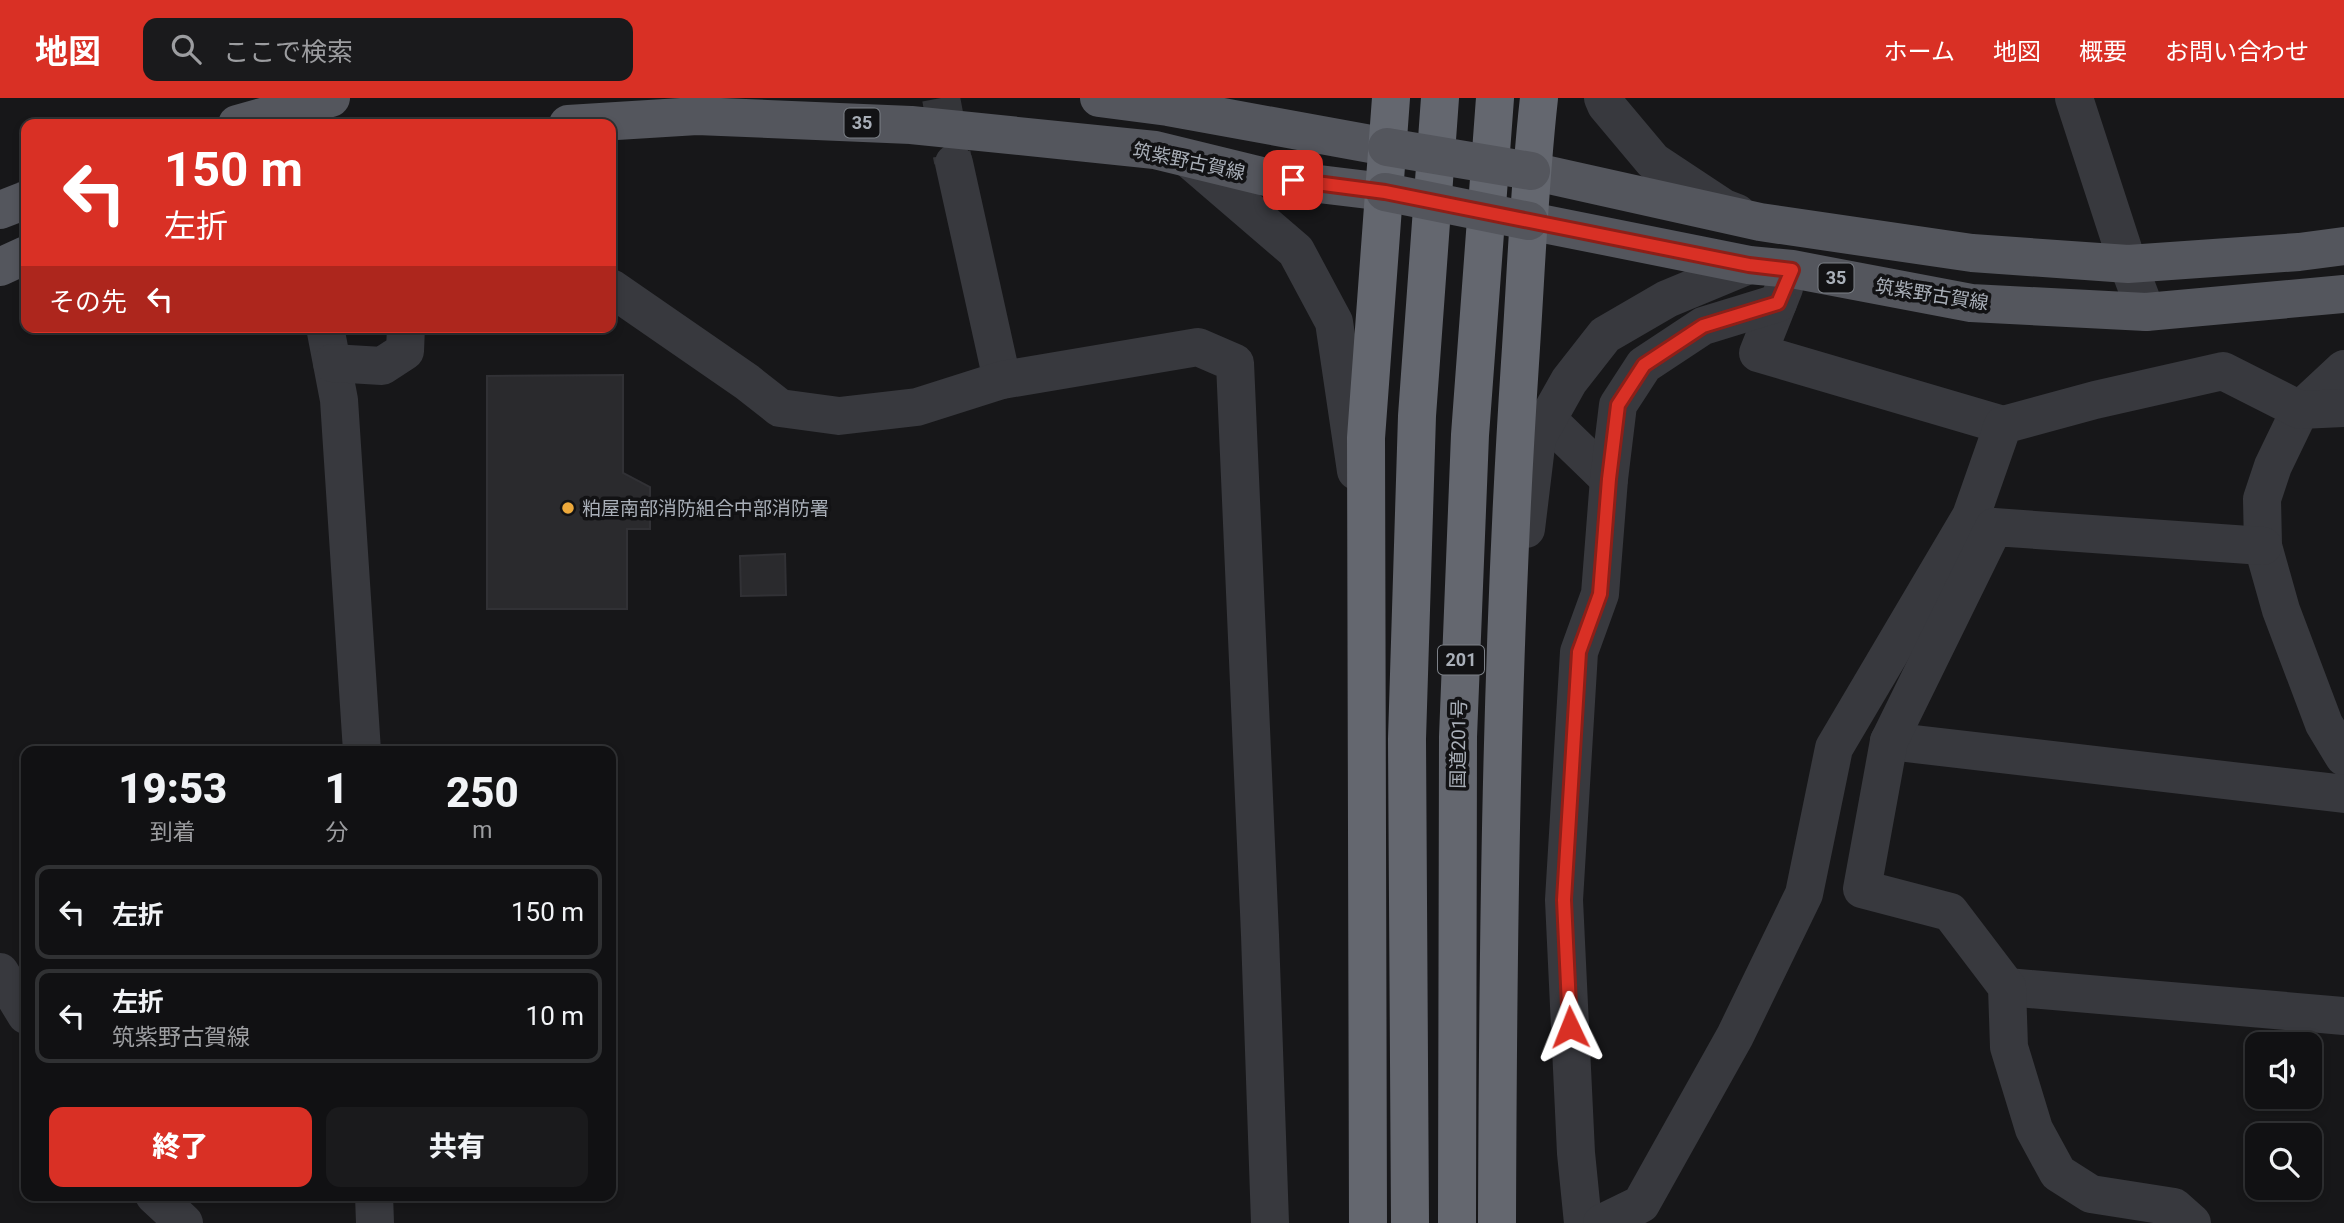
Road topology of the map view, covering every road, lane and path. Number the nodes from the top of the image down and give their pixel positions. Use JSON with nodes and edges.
{"nodes":[{"id":1,"x":331,"y":98,"type":"edge"},
{"id":2,"x":1098,"y":98,"type":"edge"},
{"id":3,"x":1231,"y":98,"type":"edge"},
{"id":4,"x":1391,"y":98,"type":"edge"},
{"id":5,"x":1440,"y":98,"type":"edge"},
{"id":6,"x":1495,"y":98,"type":"edge"},
{"id":7,"x":1539,"y":98,"type":"edge"},
{"id":8,"x":1604,"y":98,"type":"edge"},
{"id":9,"x":2074,"y":98,"type":"edge"},
{"id":10,"x":1168,"y":107,"type":"junction"},
{"id":11,"x":243,"y":117,"type":"edge"},
{"id":12,"x":616,"y":121,"type":"edge"},
{"id":13,"x":1387,"y":147,"type":"junction"},
{"id":14,"x":1189,"y":159,"type":"junction"},
{"id":15,"x":954,"y":163,"type":"tunnel mouth"},
{"id":16,"x":1531,"y":171,"type":"junction"},
{"id":17,"x":1385,"y":192,"type":"junction"},
{"id":18,"x":21,"y":202,"type":"edge"},
{"id":19,"x":0,"y":210,"type":"edge"},
{"id":20,"x":1529,"y":221,"type":"junction"},
{"id":21,"x":1760,"y":222,"type":"junction"},
{"id":22,"x":2344,"y":246,"type":"edge"},
{"id":23,"x":21,"y":257,"type":"edge"},
{"id":24,"x":2128,"y":264,"type":"junction"},
{"id":25,"x":1749,"y":265,"type":"junction"},
{"id":26,"x":0,"y":267,"type":"edge"},
{"id":27,"x":1785,"y":286,"type":"junction"},
{"id":28,"x":616,"y":291,"type":"edge"},
{"id":29,"x":2344,"y":294,"type":"edge"},
{"id":30,"x":2146,"y":312,"type":"junction"},
{"id":31,"x":406,"y":333,"type":"edge"},
{"id":32,"x":329,"y":345,"type":"edge"},
{"id":33,"x":2344,"y":369,"type":"edge"},
{"id":34,"x":1002,"y":380,"type":"junction"},
{"id":35,"x":2344,"y":408,"type":"edge"},
{"id":36,"x":2301,"y":410,"type":"junction"},
{"id":37,"x":1547,"y":419,"type":"junction"},
{"id":38,"x":2003,"y":425,"type":"junction"},
{"id":39,"x":1609,"y":479,"type":"junction"},
{"id":40,"x":1367,"y":542,"type":"junction"},
{"id":41,"x":2263,"y":546,"type":"junction"},
{"id":42,"x":1889,"y":741,"type":"junction"},
{"id":43,"x":362,"y":746,"type":"edge"},
{"id":44,"x":2344,"y":758,"type":"edge"},
{"id":45,"x":2344,"y":794,"type":"edge"},
{"id":46,"x":1500,"y":815,"type":"junction"},
{"id":47,"x":0,"y":972,"type":"edge"},
{"id":48,"x":2007,"y":987,"type":"junction"},
{"id":49,"x":21,"y":1006,"type":"edge"},
{"id":50,"x":2344,"y":1016,"type":"edge"},
{"id":51,"x":160,"y":1201,"type":"edge"},
{"id":52,"x":374,"y":1201,"type":"edge"},
{"id":53,"x":184,"y":1223,"type":"edge"},
{"id":54,"x":375,"y":1223,"type":"edge"},
{"id":55,"x":1269,"y":1223,"type":"edge"},
{"id":56,"x":1368,"y":1223,"type":"edge"},
{"id":57,"x":1410,"y":1223,"type":"edge"},
{"id":58,"x":1457,"y":1223,"type":"edge"},
{"id":59,"x":1497,"y":1223,"type":"edge"},
{"id":60,"x":1583,"y":1223,"type":"edge"},
{"id":61,"x":1602,"y":1223,"type":"edge"},
{"id":62,"x":2192,"y":1223,"type":"edge"}],
"edges":[{"from":1,"to":11,"type":"main road"},
{"from":2,"to":10,"type":"main road","number":"35"},
{"from":3,"to":10,"type":"street"},
{"from":4,"to":13,"type":"highway"},
{"from":5,"to":57,"type":"highway","number":"201"},
{"from":6,"to":58,"type":"highway","name":"国道201号","number":"201"},
{"from":7,"to":16,"type":"highway","number":"201"},
{"from":8,"to":21,"type":"street"},
{"from":9,"to":24,"type":"street"},
{"from":10,"to":13,"type":"main road","number":"35"},
{"from":12,"to":14,"type":"main road","name":"筑紫野古賀線","number":"35"},
{"from":13,"to":16,"type":"main road","number":"35","bridge":true},
{"from":13,"to":17,"type":"highway"},
{"from":14,"to":17,"type":"main road","name":"筑紫野古賀線","number":"35"},
{"from":14,"to":40,"type":"street"},
{"from":15,"to":34,"type":"street"},
{"from":16,"to":20,"type":"highway","number":"201"},
{"from":16,"to":21,"type":"main road","number":"35"},
{"from":17,"to":20,"type":"main road","name":"筑紫野古賀線","number":"35","bridge":true},
{"from":17,"to":40,"type":"highway"},
{"from":18,"to":19,"type":"main road"},
{"from":20,"to":25,"type":"main road","name":"筑紫野古賀線","number":"35"},
{"from":20,"to":46,"type":"highway","number":"201"},
{"from":21,"to":24,"type":"main road","number":"35"},
{"from":22,"to":24,"type":"main road","number":"35"},
{"from":23,"to":26,"type":"main road"},
{"from":24,"to":30,"type":"street"},
{"from":25,"to":27,"type":"main road","name":"筑紫野古賀線","number":"35"},
{"from":25,"to":37,"type":"street"},
{"from":27,"to":30,"type":"main road","name":"筑紫野古賀線","number":"35"},
{"from":27,"to":38,"type":"street"},
{"from":27,"to":39,"type":"street"},
{"from":28,"to":34,"type":"street"},
{"from":29,"to":30,"type":"main road","name":"筑紫野古賀線","number":"35"},
{"from":31,"to":32,"type":"street"},
{"from":32,"to":43,"type":"street"},
{"from":33,"to":36,"type":"street"},
{"from":34,"to":55,"type":"street"},
{"from":35,"to":36,"type":"street"},
{"from":36,"to":38,"type":"street"},
{"from":36,"to":41,"type":"street"},
{"from":37,"to":39,"type":"street"},
{"from":37,"to":46,"type":"street"},
{"from":38,"to":61,"type":"street"},
{"from":39,"to":60,"type":"street"},
{"from":40,"to":56,"type":"highway"},
{"from":41,"to":42,"type":"street"},
{"from":41,"to":44,"type":"street"},
{"from":42,"to":45,"type":"street"},
{"from":42,"to":48,"type":"street"},
{"from":46,"to":59,"type":"highway","number":"201"},
{"from":47,"to":49,"type":"street"},
{"from":48,"to":50,"type":"street"},
{"from":48,"to":62,"type":"street"},
{"from":51,"to":53,"type":"street"},
{"from":52,"to":54,"type":"street"}]}
